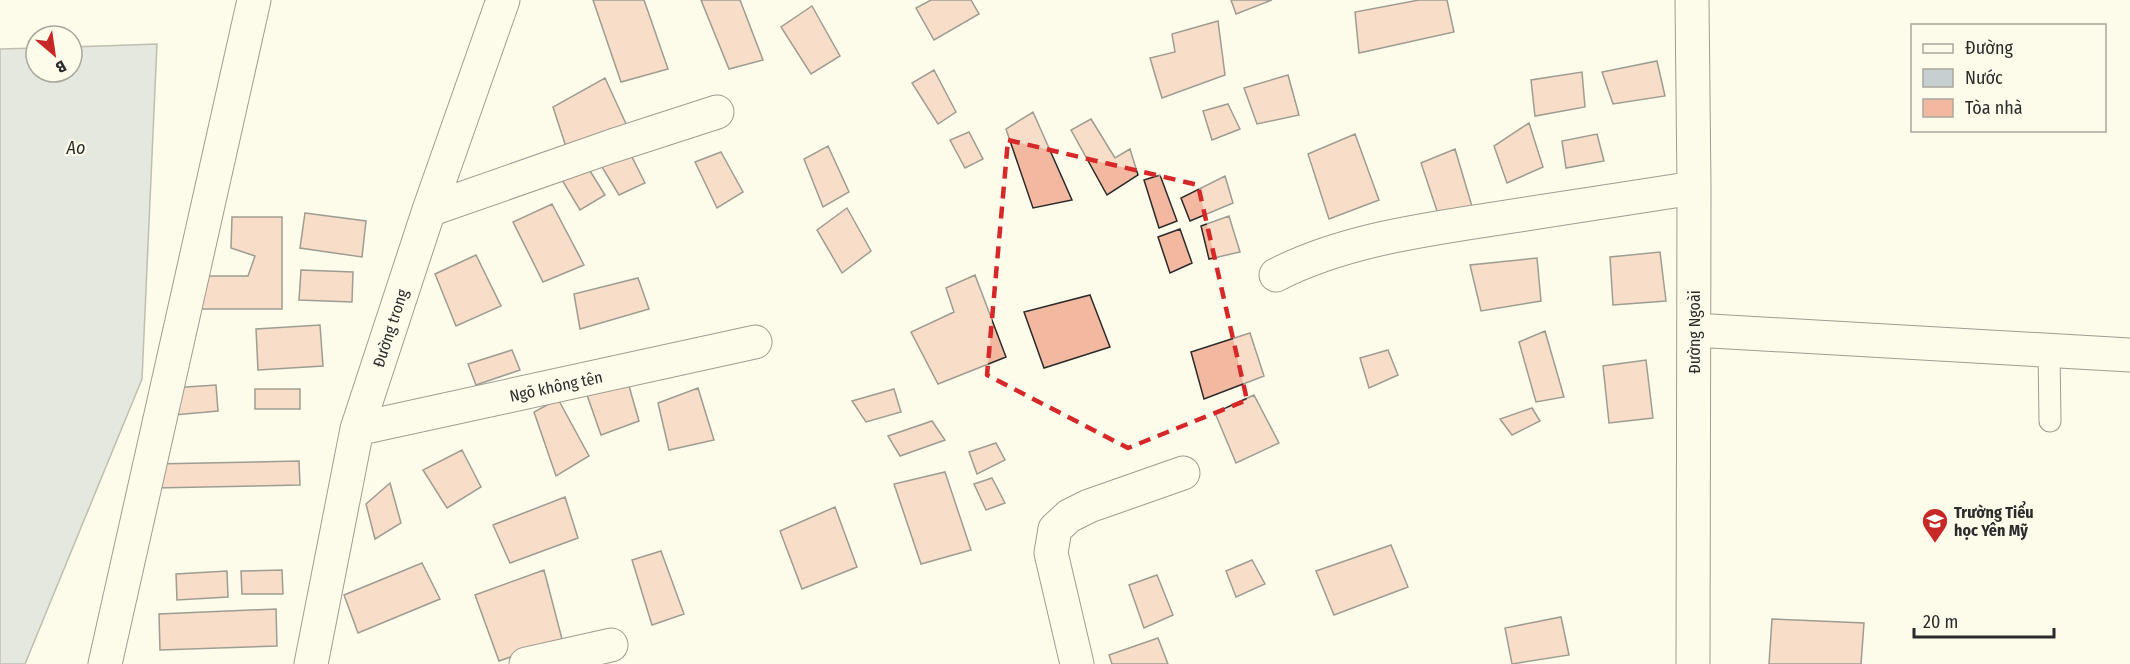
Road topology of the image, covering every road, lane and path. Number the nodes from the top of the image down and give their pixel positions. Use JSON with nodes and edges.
{"nodes":[{"id":1,"x":254,"y":0,"type":"edge"},
{"id":2,"x":503,"y":0,"type":"edge"},
{"id":3,"x":1692,"y":0,"type":"edge"},
{"id":4,"x":717,"y":112,"type":"dead end"},
{"id":5,"x":1694,"y":188,"type":"junction"},
{"id":6,"x":429,"y":210,"type":"junction"},
{"id":7,"x":1276,"y":275,"type":"dead end"},
{"id":8,"x":1694,"y":330,"type":"junction"},
{"id":9,"x":755,"y":342,"type":"dead end"},
{"id":10,"x":2049,"y":351,"type":"junction"},
{"id":11,"x":2130,"y":355,"type":"edge"},
{"id":12,"x":2050,"y":421,"type":"dead end"},
{"id":13,"x":357,"y":429,"type":"junction"},
{"id":14,"x":1183,"y":473,"type":"dead end"},
{"id":15,"x":611,"y":645,"type":"dead end"},
{"id":16,"x":105,"y":664,"type":"edge"},
{"id":17,"x":311,"y":664,"type":"edge"},
{"id":18,"x":526,"y":664,"type":"edge"},
{"id":19,"x":1077,"y":664,"type":"edge"},
{"id":20,"x":1693,"y":664,"type":"edge"}],
"edges":[{"from":1,"to":16,"type":"street"},
{"from":2,"to":6,"type":"street","name":"Đường trong"},
{"from":3,"to":5,"type":"street","name":"Đường Ngoài"},
{"from":4,"to":6,"type":"street"},
{"from":5,"to":7,"type":"street"},
{"from":5,"to":8,"type":"street","name":"Đường Ngoài"},
{"from":6,"to":13,"type":"street","name":"Đường trong"},
{"from":8,"to":10,"type":"street"},
{"from":8,"to":20,"type":"street","name":"Đường Ngoài"},
{"from":9,"to":13,"type":"street","name":"Ngõ không tên"},
{"from":10,"to":11,"type":"street"},
{"from":10,"to":12,"type":"lane"},
{"from":13,"to":17,"type":"street","name":"Đường trong"},
{"from":14,"to":19,"type":"street"},
{"from":15,"to":18,"type":"street"}]}
